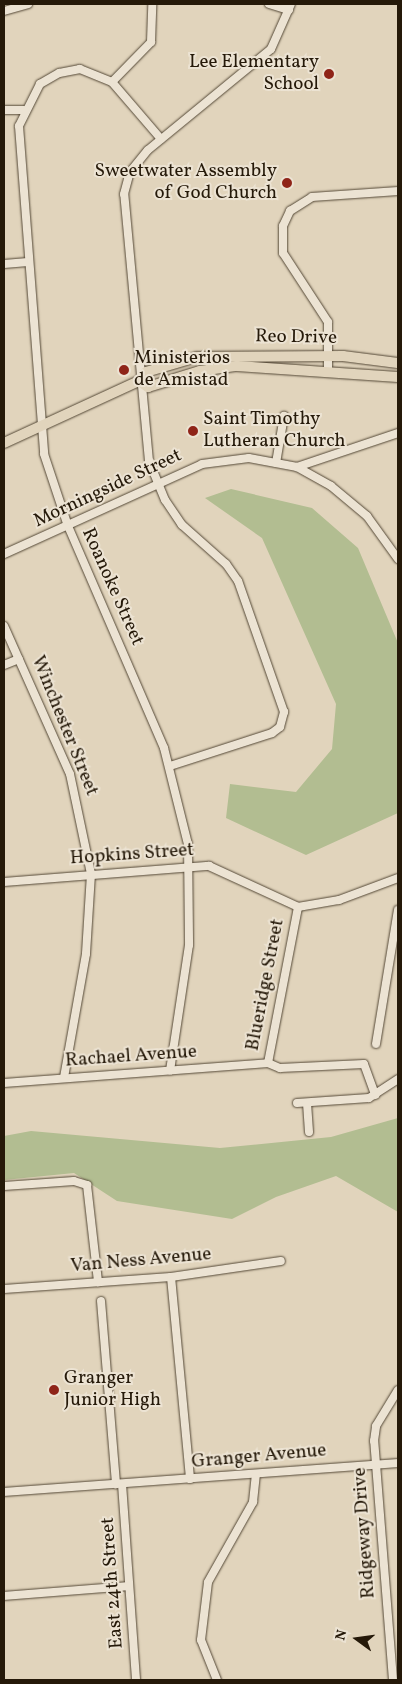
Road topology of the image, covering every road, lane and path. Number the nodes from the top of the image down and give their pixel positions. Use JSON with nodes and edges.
{"nodes":[{"id":1,"x":28,"y":4,"type":"edge"},
{"id":2,"x":152,"y":4,"type":"edge"},
{"id":3,"x":269,"y":4,"type":"edge"},
{"id":4,"x":290,"y":7,"type":"edge"},
{"id":5,"x":4,"y":11,"type":"edge"},
{"id":6,"x":112,"y":82,"type":"junction"},
{"id":7,"x":4,"y":110,"type":"edge"},
{"id":8,"x":24,"y":110,"type":"junction"},
{"id":9,"x":161,"y":139,"type":"junction"},
{"id":10,"x":398,"y":191,"type":"edge"},
{"id":11,"x":28,"y":262,"type":"junction"},
{"id":12,"x":4,"y":264,"type":"edge"},
{"id":13,"x":330,"y":356,"type":"junction"},
{"id":14,"x":398,"y":363,"type":"edge"},
{"id":15,"x":328,"y":371,"type":"junction"},
{"id":16,"x":398,"y":377,"type":"edge"},
{"id":17,"x":139,"y":381,"type":"junction"},
{"id":18,"x":284,"y":416,"type":"dead end"},
{"id":19,"x":42,"y":426,"type":"junction"},
{"id":20,"x":398,"y":433,"type":"edge"},
{"id":21,"x":4,"y":443,"type":"edge"},
{"id":22,"x":276,"y":463,"type":"junction"},
{"id":23,"x":297,"y":467,"type":"junction"},
{"id":24,"x":158,"y":484,"type":"junction"},
{"id":25,"x":68,"y":526,"type":"junction"},
{"id":26,"x":4,"y":554,"type":"edge"},
{"id":27,"x":398,"y":559,"type":"edge"},
{"id":28,"x":4,"y":626,"type":"edge"},
{"id":29,"x":19,"y":659,"type":"junction"},
{"id":30,"x":4,"y":665,"type":"edge"},
{"id":31,"x":170,"y":766,"type":"junction"},
{"id":32,"x":191,"y":866,"type":"junction"},
{"id":33,"x":91,"y":874,"type":"junction"},
{"id":34,"x":398,"y":878,"type":"edge"},
{"id":35,"x":4,"y":882,"type":"edge"},
{"id":36,"x":298,"y":907,"type":"junction"},
{"id":37,"x":398,"y":910,"type":"edge"},
{"id":38,"x":376,"y":1044,"type":"dead end"},
{"id":39,"x":264,"y":1064,"type":"junction"},
{"id":40,"x":170,"y":1071,"type":"junction"},
{"id":41,"x":64,"y":1078,"type":"junction"},
{"id":42,"x":398,"y":1080,"type":"edge"},
{"id":43,"x":4,"y":1083,"type":"edge"},
{"id":44,"x":375,"y":1095,"type":"junction"},
{"id":45,"x":297,"y":1103,"type":"dead end"},
{"id":46,"x":307,"y":1103,"type":"junction"},
{"id":47,"x":309,"y":1132,"type":"dead end"},
{"id":48,"x":4,"y":1186,"type":"edge"},
{"id":49,"x":281,"y":1261,"type":"dead end"},
{"id":50,"x":171,"y":1277,"type":"junction"},
{"id":51,"x":98,"y":1282,"type":"junction"},
{"id":52,"x":4,"y":1289,"type":"edge"},
{"id":53,"x":100,"y":1301,"type":"dead end"},
{"id":54,"x":398,"y":1390,"type":"edge"},
{"id":55,"x":398,"y":1463,"type":"edge"},
{"id":56,"x":376,"y":1464,"type":"junction"},
{"id":57,"x":256,"y":1474,"type":"junction"},
{"id":58,"x":190,"y":1479,"type":"junction"},
{"id":59,"x":119,"y":1484,"type":"junction"},
{"id":60,"x":4,"y":1492,"type":"edge"},
{"id":61,"x":129,"y":1586,"type":"junction"},
{"id":62,"x":4,"y":1596,"type":"edge"},
{"id":63,"x":398,"y":1636,"type":"edge"},
{"id":64,"x":390,"y":1637,"type":"junction"},
{"id":65,"x":136,"y":1680,"type":"edge"},
{"id":66,"x":217,"y":1680,"type":"edge"},
{"id":67,"x":393,"y":1680,"type":"edge"}],
"edges":[{"from":1,"to":5,"type":"street"},
{"from":2,"to":6,"type":"street"},
{"from":3,"to":4,"type":"street"},
{"from":4,"to":9,"type":"street"},
{"from":6,"to":8,"type":"street"},
{"from":6,"to":9,"type":"street"},
{"from":7,"to":8,"type":"street"},
{"from":8,"to":11,"type":"street","name":"Roanoke Street"},
{"from":9,"to":17,"type":"street"},
{"from":10,"to":13,"type":"street"},
{"from":11,"to":12,"type":"street"},
{"from":11,"to":19,"type":"street","name":"Roanoke Street"},
{"from":13,"to":14,"type":"main road","name":"Reo Drive"},
{"from":13,"to":15,"type":"street"},
{"from":13,"to":17,"type":"main road","name":"Reo Drive"},
{"from":15,"to":16,"type":"main road","name":"Reo Drive"},
{"from":15,"to":17,"type":"main road","name":"Reo Drive"},
{"from":17,"to":19,"type":"main road","name":"Reo Drive"},
{"from":17,"to":24,"type":"street"},
{"from":18,"to":22,"type":"street"},
{"from":19,"to":21,"type":"main road","name":"Reo Drive"},
{"from":19,"to":25,"type":"street","name":"Roanoke Street"},
{"from":20,"to":23,"type":"street"},
{"from":22,"to":23,"type":"street","name":"Morningside Street"},
{"from":22,"to":24,"type":"street","name":"Morningside Street"},
{"from":23,"to":27,"type":"street","name":"Morningside Street"},
{"from":24,"to":25,"type":"street","name":"Morningside Street"},
{"from":24,"to":31,"type":"street"},
{"from":25,"to":26,"type":"street","name":"Morningside Street"},
{"from":25,"to":31,"type":"street","name":"Roanoke Street"},
{"from":28,"to":29,"type":"street","name":"Winchester Street"},
{"from":29,"to":30,"type":"street"},
{"from":29,"to":33,"type":"street","name":"Winchester Street"},
{"from":31,"to":32,"type":"street","name":"Roanoke Street"},
{"from":32,"to":33,"type":"street","name":"Hopkins Street"},
{"from":32,"to":36,"type":"street","name":"Hopkins Street"},
{"from":32,"to":40,"type":"street","name":"Roanoke Street"},
{"from":33,"to":35,"type":"street","name":"Hopkins Street"},
{"from":33,"to":41,"type":"street","name":"Winchester Street"},
{"from":34,"to":36,"type":"street","name":"Hopkins Street"},
{"from":36,"to":39,"type":"street","name":"Blueridge Street"},
{"from":37,"to":38,"type":"street"},
{"from":39,"to":40,"type":"street","name":"Rachael Avenue"},
{"from":39,"to":44,"type":"street","name":"Rachael Avenue"},
{"from":40,"to":41,"type":"street","name":"Rachael Avenue"},
{"from":41,"to":43,"type":"street","name":"Rachael Avenue"},
{"from":42,"to":44,"type":"street"},
{"from":44,"to":46,"type":"street"},
{"from":45,"to":46,"type":"street"},
{"from":46,"to":47,"type":"street"},
{"from":48,"to":51,"type":"street"},
{"from":49,"to":50,"type":"street","name":"Van Ness Avenue"},
{"from":50,"to":51,"type":"street","name":"Van Ness Avenue"},
{"from":50,"to":58,"type":"street"},
{"from":51,"to":52,"type":"street","name":"Van Ness Avenue"},
{"from":53,"to":59,"type":"street","name":"East 24th Street"},
{"from":54,"to":56,"type":"street","name":"Ridgeway Drive"},
{"from":55,"to":56,"type":"street","name":"Granger Avenue"},
{"from":56,"to":57,"type":"street","name":"Granger Avenue"},
{"from":56,"to":64,"type":"street","name":"Ridgeway Drive"},
{"from":57,"to":58,"type":"street","name":"Granger Avenue"},
{"from":57,"to":66,"type":"street"},
{"from":58,"to":59,"type":"street","name":"Granger Avenue"},
{"from":59,"to":60,"type":"street","name":"Granger Avenue"},
{"from":59,"to":61,"type":"street","name":"East 24th Street"},
{"from":61,"to":62,"type":"street"},
{"from":61,"to":65,"type":"street","name":"East 24th Street"},
{"from":63,"to":64,"type":"street"},
{"from":64,"to":67,"type":"street","name":"Ridgeway Drive"}]}
